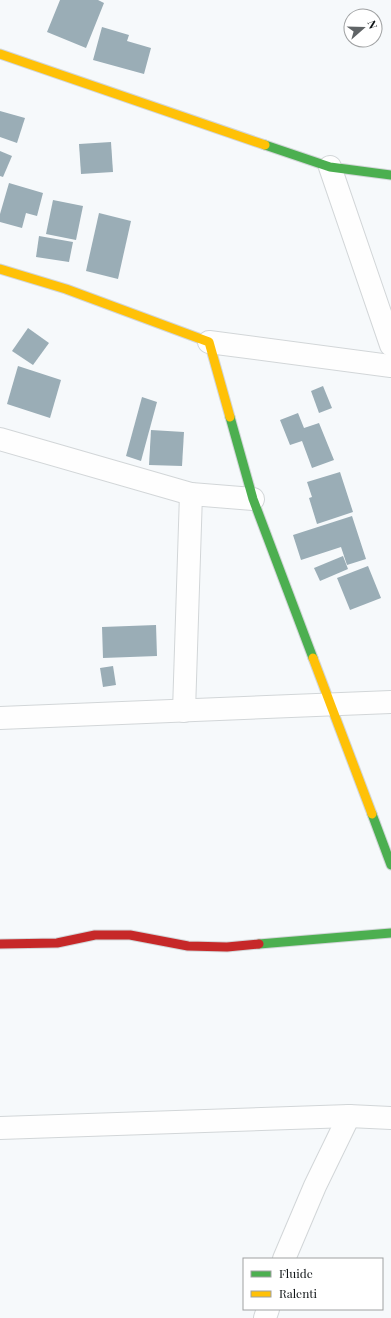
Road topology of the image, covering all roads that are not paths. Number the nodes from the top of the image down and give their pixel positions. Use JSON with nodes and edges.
{"nodes":[{"id":1,"x":0,"y":54,"type":"edge"},
{"id":2,"x":330,"y":167,"type":"junction"},
{"id":3,"x":391,"y":175,"type":"edge"},
{"id":4,"x":0,"y":269,"type":"edge"},
{"id":5,"x":209,"y":342,"type":"junction"},
{"id":6,"x":391,"y":345,"type":"edge"},
{"id":7,"x":391,"y":366,"type":"edge"},
{"id":8,"x":0,"y":439,"type":"edge"},
{"id":9,"x":191,"y":494,"type":"junction"},
{"id":10,"x":253,"y":499,"type":"junction"},
{"id":11,"x":391,"y":702,"type":"edge"},
{"id":12,"x":330,"y":705,"type":"junction"},
{"id":13,"x":184,"y":711,"type":"junction"},
{"id":14,"x":0,"y":718,"type":"edge"},
{"id":15,"x":391,"y":865,"type":"edge"},
{"id":16,"x":391,"y":933,"type":"edge"},
{"id":17,"x":0,"y":944,"type":"edge"},
{"id":18,"x":349,"y":1116,"type":"junction"},
{"id":19,"x":391,"y":1118,"type":"edge"},
{"id":20,"x":0,"y":1128,"type":"edge"},
{"id":21,"x":284,"y":1258,"type":"edge"}],
"edges":[{"from":1,"to":2,"type":"street"},
{"from":2,"to":3,"type":"street"},
{"from":2,"to":6,"type":"street"},
{"from":4,"to":5,"type":"street"},
{"from":5,"to":7,"type":"street"},
{"from":5,"to":10,"type":"street"},
{"from":8,"to":9,"type":"street"},
{"from":9,"to":10,"type":"street"},
{"from":9,"to":13,"type":"street"},
{"from":10,"to":12,"type":"street"},
{"from":11,"to":12,"type":"street"},
{"from":12,"to":13,"type":"street"},
{"from":12,"to":15,"type":"street"},
{"from":13,"to":14,"type":"street"},
{"from":16,"to":17,"type":"street"},
{"from":18,"to":19,"type":"street"},
{"from":18,"to":20,"type":"street"},
{"from":18,"to":21,"type":"street"}]}
